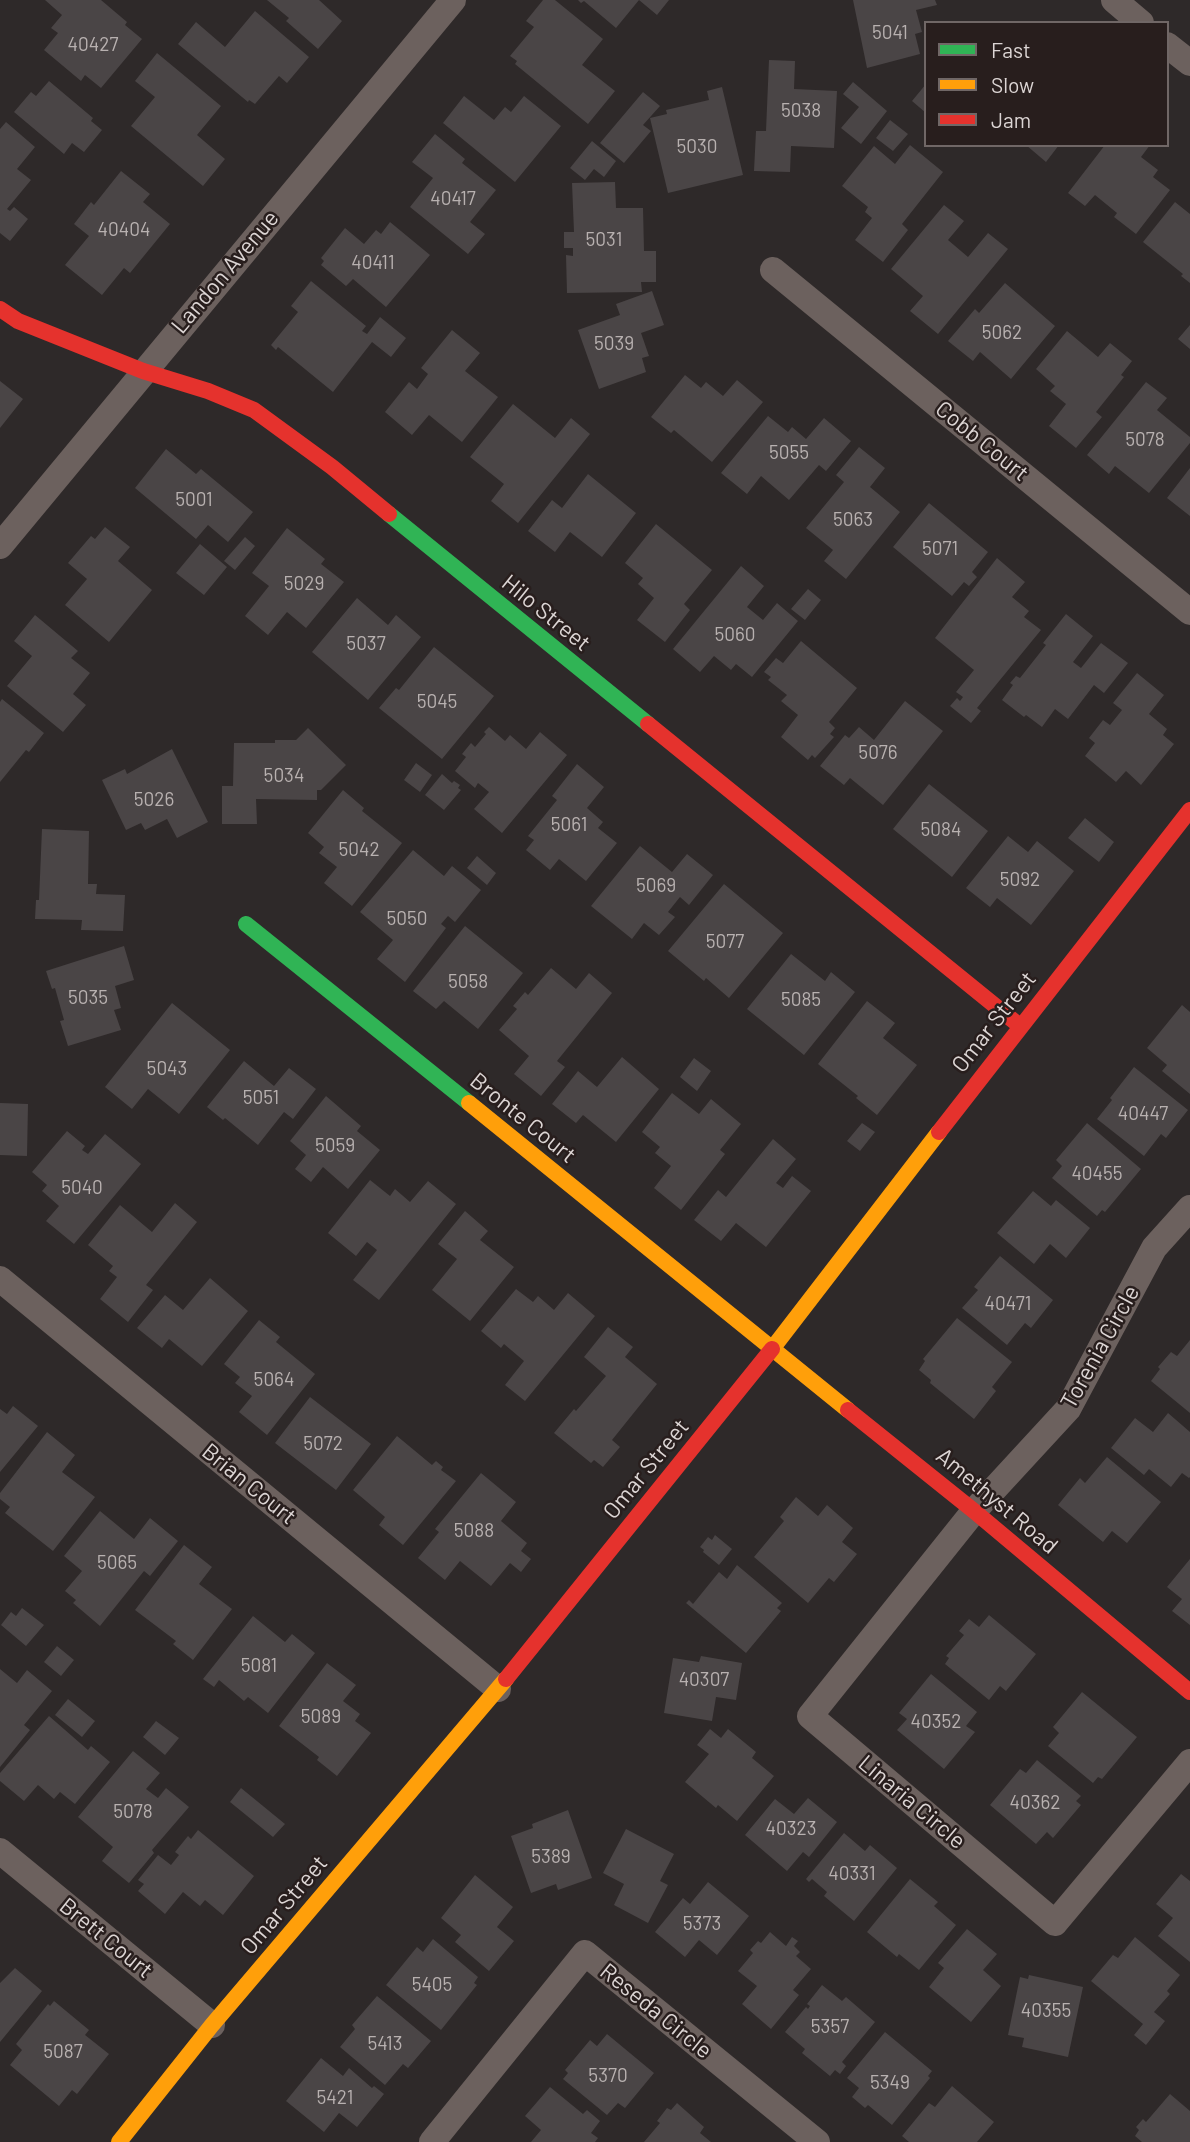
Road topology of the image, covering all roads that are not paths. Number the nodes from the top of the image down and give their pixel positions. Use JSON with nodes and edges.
{"nodes":[{"id":1,"x":453,"y":0,"type":"edge"},
{"id":2,"x":1114,"y":0,"type":"edge"},
{"id":3,"x":1139,"y":21,"type":"edge"},
{"id":4,"x":1169,"y":46,"type":"edge"},
{"id":5,"x":1190,"y":63,"type":"edge"},
{"id":6,"x":773,"y":270,"type":"dead end"},
{"id":7,"x":0,"y":309,"type":"edge"},
{"id":8,"x":143,"y":371,"type":"junction"},
{"id":9,"x":0,"y":546,"type":"edge"},
{"id":10,"x":1190,"y":612,"type":"edge"},
{"id":11,"x":1190,"y":810,"type":"edge"},
{"id":12,"x":246,"y":924,"type":"dead end"},
{"id":13,"x":1020,"y":1026,"type":"junction"},
{"id":14,"x":1190,"y":1208,"type":"edge"},
{"id":15,"x":0,"y":1279,"type":"edge"},
{"id":16,"x":773,"y":1348,"type":"junction"},
{"id":17,"x":974,"y":1511,"type":"junction"},
{"id":18,"x":498,"y":1689,"type":"junction"},
{"id":19,"x":1190,"y":1692,"type":"edge"},
{"id":20,"x":1190,"y":1762,"type":"edge"},
{"id":21,"x":0,"y":1851,"type":"edge"},
{"id":22,"x":212,"y":2025,"type":"junction"},
{"id":23,"x":119,"y":2142,"type":"edge"},
{"id":24,"x":432,"y":2142,"type":"edge"},
{"id":25,"x":817,"y":2142,"type":"edge"}],
"edges":[{"from":1,"to":8,"type":"street","name":"Landon Avenue"},
{"from":2,"to":3,"type":"street"},
{"from":4,"to":5,"type":"street"},
{"from":6,"to":10,"type":"street","name":"Cobb Court"},
{"from":7,"to":8,"type":"street","name":"Hilo Street"},
{"from":8,"to":9,"type":"street","name":"Landon Avenue"},
{"from":8,"to":13,"type":"street","name":"Hilo Street"},
{"from":11,"to":13,"type":"street","name":"Omar Street"},
{"from":12,"to":16,"type":"street","name":"Bronte Court"},
{"from":13,"to":16,"type":"street","name":"Omar Street"},
{"from":14,"to":17,"type":"street","name":"Torenia Circle"},
{"from":15,"to":18,"type":"street","name":"Brian Court"},
{"from":16,"to":17,"type":"street","name":"Amethyst Road"},
{"from":16,"to":18,"type":"street","name":"Omar Street"},
{"from":17,"to":19,"type":"street","name":"Amethyst Road"},
{"from":17,"to":20,"type":"street","name":"Linaria Circle"},
{"from":18,"to":22,"type":"street","name":"Omar Street"},
{"from":21,"to":22,"type":"street","name":"Brett Court"},
{"from":22,"to":23,"type":"street","name":"Omar Street"},
{"from":24,"to":25,"type":"street","name":"Reseda Circle"}]}
